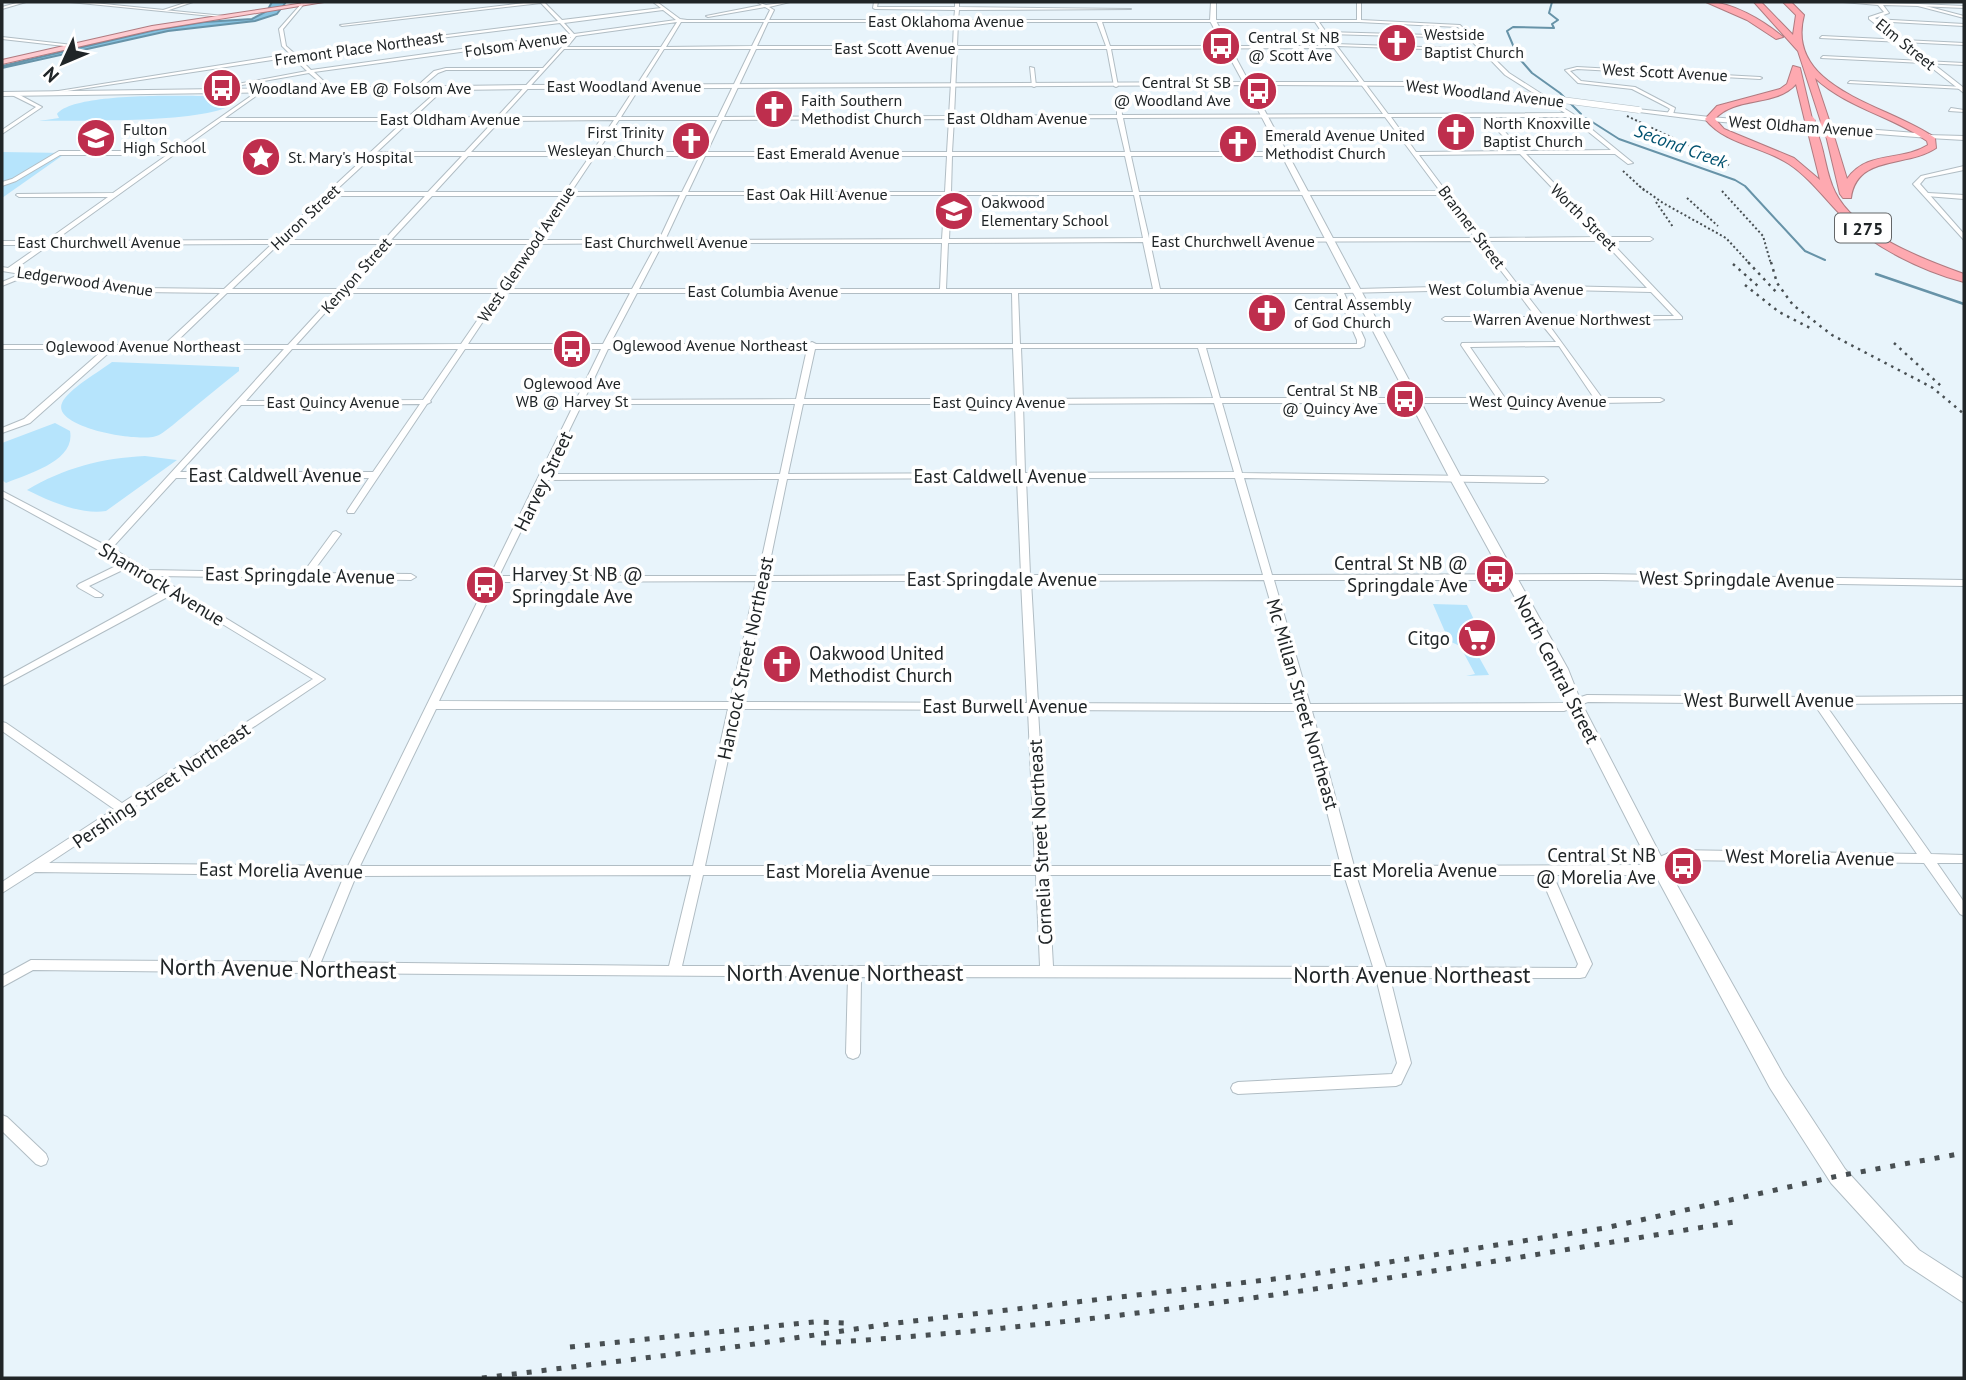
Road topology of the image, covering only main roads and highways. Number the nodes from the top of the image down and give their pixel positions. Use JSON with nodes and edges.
{"nodes":[{"id":1,"x":321,"y":2,"type":"edge"},
{"id":2,"x":1213,"y":2,"type":"edge"},
{"id":3,"x":1710,"y":2,"type":"edge"},
{"id":4,"x":1747,"y":2,"type":"edge"},
{"id":5,"x":1757,"y":2,"type":"edge"},
{"id":6,"x":1787,"y":2,"type":"edge"},
{"id":7,"x":1779,"y":37,"type":"junction"},
{"id":8,"x":1798,"y":45,"type":"junction"},
{"id":9,"x":2,"y":62,"type":"edge"},
{"id":10,"x":1808,"y":67,"type":"junction"},
{"id":11,"x":1797,"y":73,"type":"junction"},
{"id":12,"x":1247,"y":84,"type":"junction"},
{"id":13,"x":2,"y":94,"type":"edge"},
{"id":14,"x":1639,"y":110,"type":"joint"},
{"id":15,"x":1710,"y":120,"type":"junction"},
{"id":16,"x":1928,"y":136,"type":"junction"},
{"id":17,"x":1839,"y":197,"type":"junction"},
{"id":18,"x":1964,"y":271,"type":"edge"},
{"id":19,"x":1964,"y":278,"type":"edge"},
{"id":20,"x":1964,"y":1292,"type":"edge"}],
"edges":[{"from":1,"to":9,"type":"main road"},
{"from":2,"to":12,"type":"main road","name":"North Central Street"},
{"from":3,"to":7,"type":"highway"},
{"from":4,"to":7,"type":"highway","number":"I 275"},
{"from":5,"to":8,"type":"highway","number":"I 275"},
{"from":6,"to":8,"type":"highway"},
{"from":7,"to":11,"type":"highway","number":"I 275"},
{"from":8,"to":10,"type":"highway","number":"I 275"},
{"from":10,"to":16,"type":"highway"},
{"from":10,"to":17,"type":"highway","number":"I 275"},
{"from":11,"to":15,"type":"highway"},
{"from":11,"to":17,"type":"highway","number":"I 275"},
{"from":12,"to":13,"type":"main road","name":"East Woodland Avenue"},
{"from":12,"to":14,"type":"main road","name":"West Woodland Avenue","bridge":true},
{"from":12,"to":20,"type":"main road","name":"North Central Street"},
{"from":14,"to":15,"type":"main road","name":"West Oldham Avenue"},
{"from":15,"to":16,"type":"main road","name":"West Oldham Avenue"},
{"from":15,"to":17,"type":"highway"},
{"from":16,"to":17,"type":"highway"},
{"from":17,"to":18,"type":"highway","number":"I 275"},
{"from":17,"to":19,"type":"highway","number":"I 275"}]}
